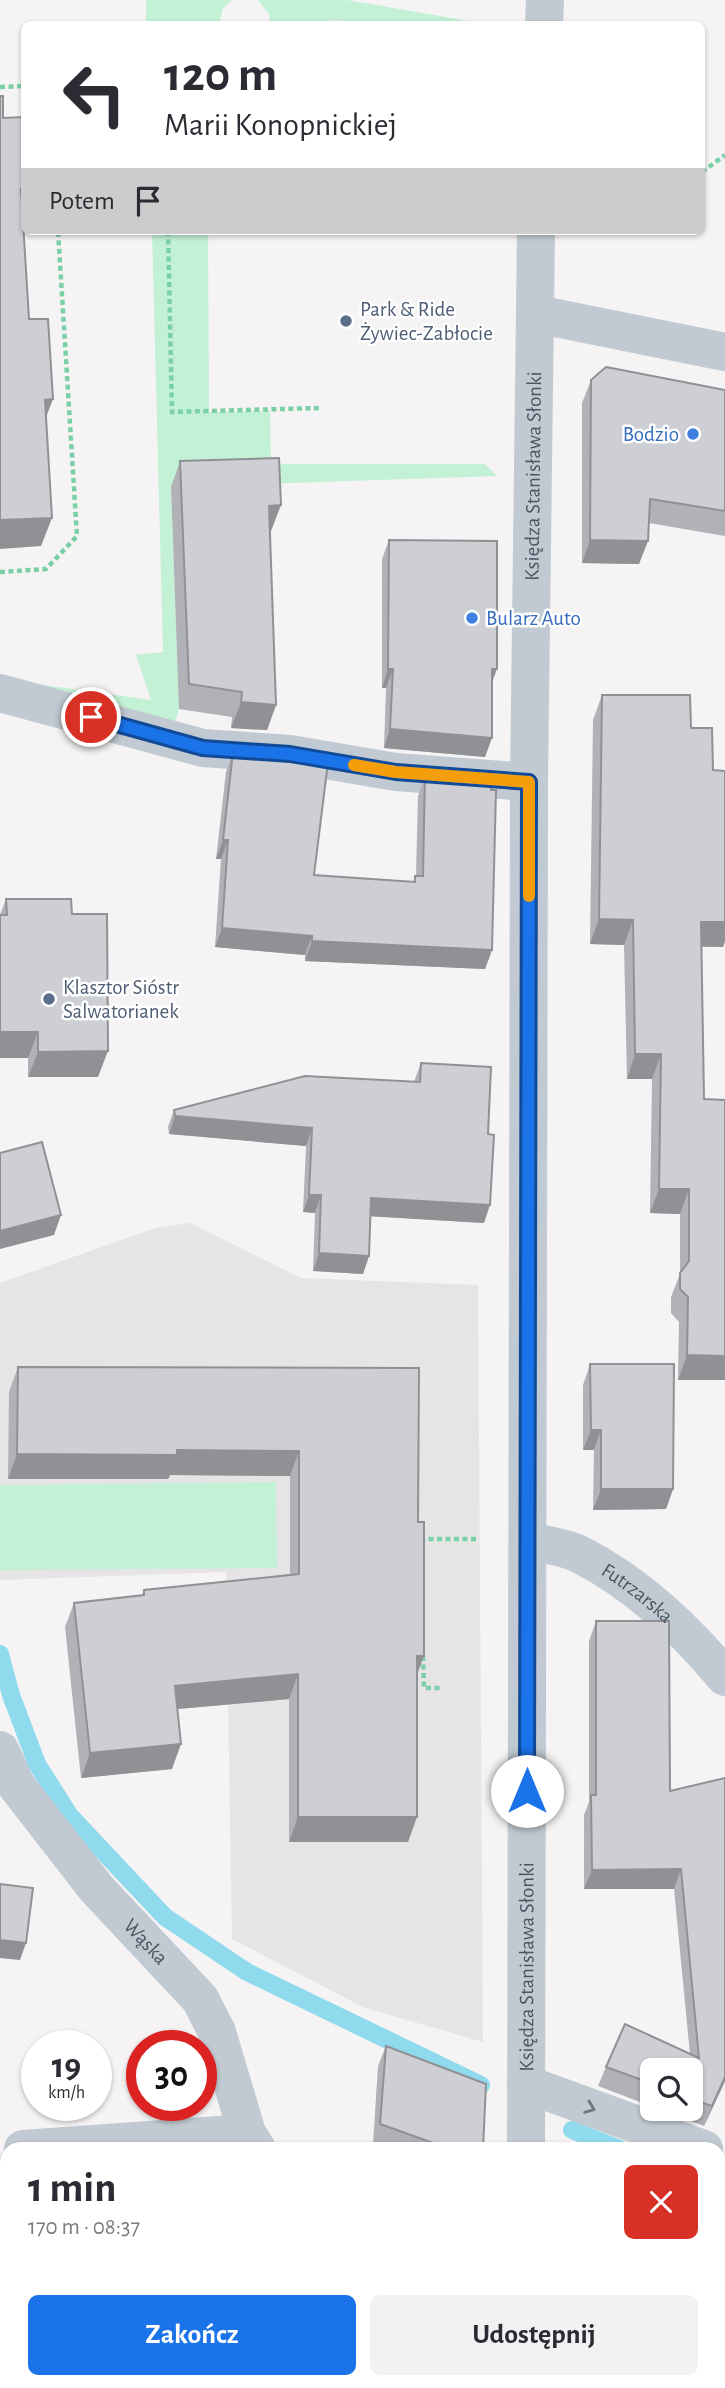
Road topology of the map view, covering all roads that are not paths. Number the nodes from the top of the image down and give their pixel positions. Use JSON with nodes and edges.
{"nodes":[{"id":1,"x":545,"y":0,"type":"edge"},
{"id":2,"x":544,"y":21,"type":"edge"},
{"id":3,"x":536,"y":235,"type":"edge"},
{"id":4,"x":536,"y":314,"type":"junction"},
{"id":5,"x":725,"y":352,"type":"edge"},
{"id":6,"x":0,"y":693,"type":"edge"},
{"id":7,"x":529,"y":782,"type":"junction"},
{"id":8,"x":529,"y":1541,"type":"junction"},
{"id":9,"x":725,"y":1677,"type":"edge"},
{"id":10,"x":0,"y":1750,"type":"edge"},
{"id":11,"x":526,"y":2084,"type":"junction"},
{"id":12,"x":252,"y":2141,"type":"edge"},
{"id":13,"x":223,"y":2142,"type":"edge"},
{"id":14,"x":526,"y":2142,"type":"edge"},
{"id":15,"x":685,"y":2142,"type":"edge"}],
"edges":[{"from":1,"to":2,"type":"street"},
{"from":3,"to":4,"type":"street","name":"Księdza Stanisława Słonki"},
{"from":4,"to":5,"type":"street"},
{"from":4,"to":7,"type":"street","name":"Księdza Stanisława Słonki"},
{"from":6,"to":7,"type":"street"},
{"from":7,"to":8,"type":"street","name":"Księdza Stanisława Słonki"},
{"from":8,"to":9,"type":"street","name":"Futrzarska"},
{"from":8,"to":11,"type":"street","name":"Księdza Stanisława Słonki"},
{"from":10,"to":12,"type":"street","name":"Wąska"},
{"from":11,"to":14,"type":"street","name":"Księdza Stanisława Słonki"},
{"from":11,"to":15,"type":"street","one_way":true},
{"from":12,"to":13,"type":"street"}]}
